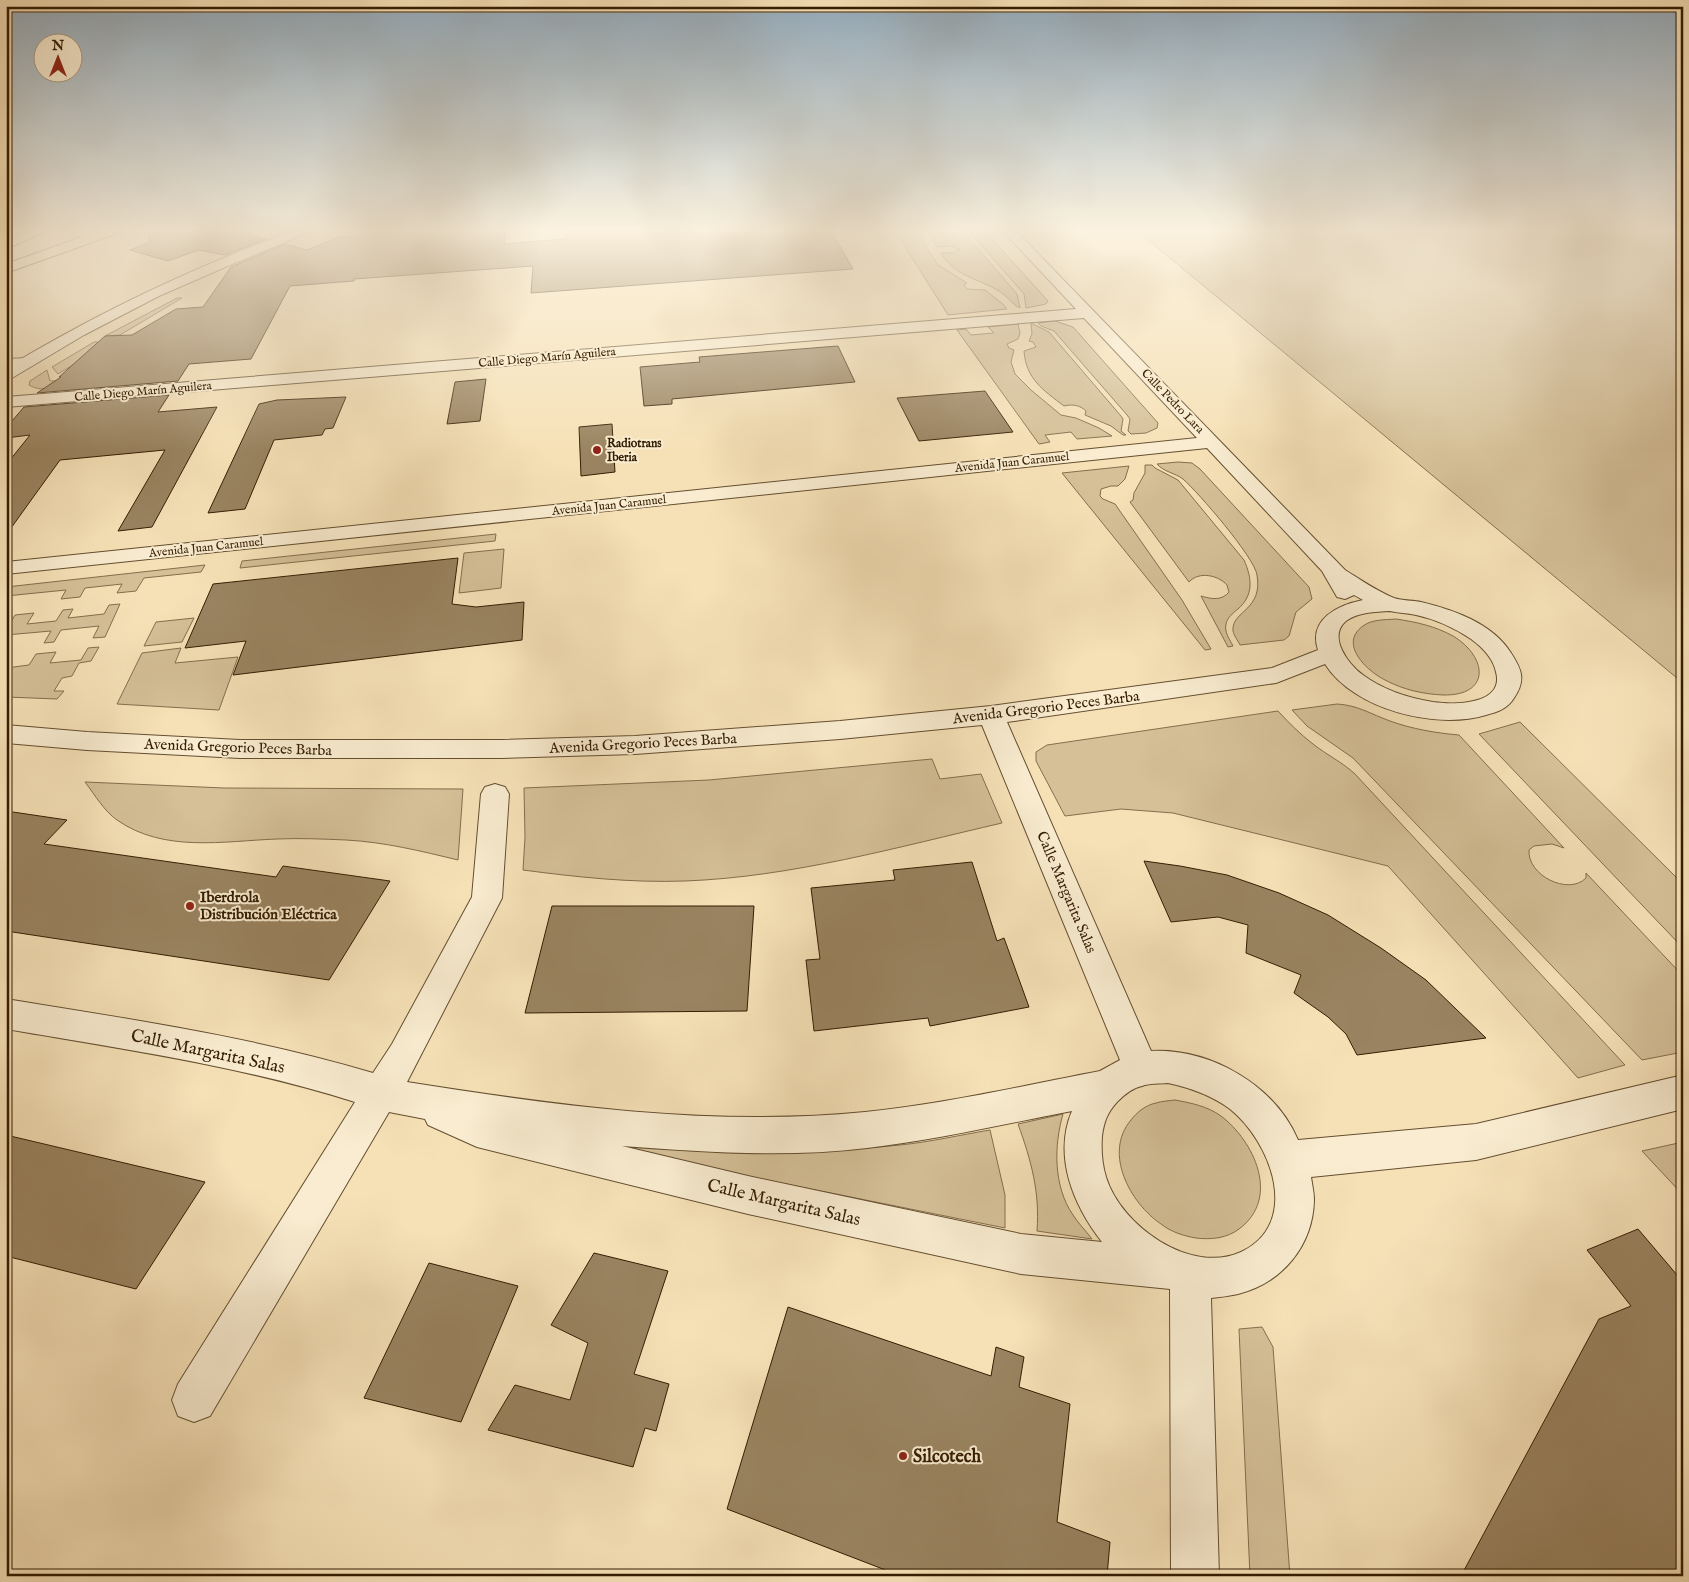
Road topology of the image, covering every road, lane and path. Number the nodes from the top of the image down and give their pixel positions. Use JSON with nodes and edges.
{"nodes":[{"id":1,"x":138,"y":303,"type":"edge"},
{"id":2,"x":1078,"y":303,"type":"edge"},
{"id":3,"x":1088,"y":313,"type":"junction"},
{"id":4,"x":30,"y":360,"type":"junction"},
{"id":5,"x":6,"y":362,"type":"edge"},
{"id":6,"x":6,"y":375,"type":"edge"},
{"id":7,"x":6,"y":402,"type":"edge"},
{"id":8,"x":1212,"y":442,"type":"junction"},
{"id":9,"x":6,"y":568,"type":"edge"},
{"id":10,"x":1337,"y":575,"type":"junction"},
{"id":11,"x":1391,"y":604,"type":"junction"},
{"id":12,"x":1349,"y":610,"type":"junction"},
{"id":13,"x":1329,"y":654,"type":"junction"},
{"id":14,"x":1276,"y":675,"type":"junction"},
{"id":15,"x":1354,"y":681,"type":"junction"},
{"id":16,"x":991,"y":715,"type":"junction"},
{"id":17,"x":6,"y":734,"type":"edge"},
{"id":18,"x":495,"y":794,"type":"dead end"},
{"id":19,"x":6,"y":1014,"type":"edge"},
{"id":20,"x":1140,"y":1069,"type":"junction"},
{"id":21,"x":1106,"y":1087,"type":"junction"},
{"id":22,"x":1683,"y":1092,"type":"edge"},
{"id":23,"x":394,"y":1096,"type":"junction"},
{"id":24,"x":1289,"y":1160,"type":"junction"},
{"id":25,"x":1179,"y":1272,"type":"junction"},
{"id":26,"x":194,"y":1400,"type":"dead end"},
{"id":27,"x":1194,"y":1576,"type":"edge"}],
"edges":[{"from":1,"to":4,"type":"street"},
{"from":2,"to":3,"type":"street","name":"Calle Pedro Lara"},
{"from":3,"to":7,"type":"street","name":"Calle Diego Marín Aguilera"},
{"from":3,"to":8,"type":"street","name":"Calle Pedro Lara"},
{"from":4,"to":5,"type":"lane"},
{"from":4,"to":6,"type":"street"},
{"from":8,"to":9,"type":"street","name":"Avenida Juan Caramuel"},
{"from":8,"to":10,"type":"street","name":"Calle Pedro Lara"},
{"from":10,"to":11,"type":"street","name":"Calle Pedro Lara"},
{"from":10,"to":12,"type":"street","name":"Calle Pedro Lara"},
{"from":11,"to":12,"type":"street"},
{"from":11,"to":15,"type":"street"},
{"from":12,"to":13,"type":"street"},
{"from":13,"to":14,"type":"street","name":"Avenida Gregorio Peces Barba"},
{"from":13,"to":15,"type":"street"},
{"from":14,"to":15,"type":"street","name":"Avenida Gregorio Peces Barba"},
{"from":14,"to":16,"type":"street","name":"Avenida Gregorio Peces Barba"},
{"from":16,"to":17,"type":"street","name":"Avenida Gregorio Peces Barba"},
{"from":16,"to":20,"type":"street","name":"Calle Margarita Salas"},
{"from":18,"to":23,"type":"street"},
{"from":19,"to":23,"type":"street","name":"Calle Margarita Salas"},
{"from":20,"to":21,"type":"street"},
{"from":20,"to":24,"type":"street","name":"Calle Margarita Salas"},
{"from":21,"to":23,"type":"street","name":"Calle Margarita Salas"},
{"from":21,"to":25,"type":"street"},
{"from":22,"to":24,"type":"street"},
{"from":23,"to":25,"type":"street","name":"Calle Margarita Salas"},
{"from":23,"to":26,"type":"street"},
{"from":24,"to":25,"type":"street","name":"Calle Margarita Salas"},
{"from":25,"to":27,"type":"street"}]}
